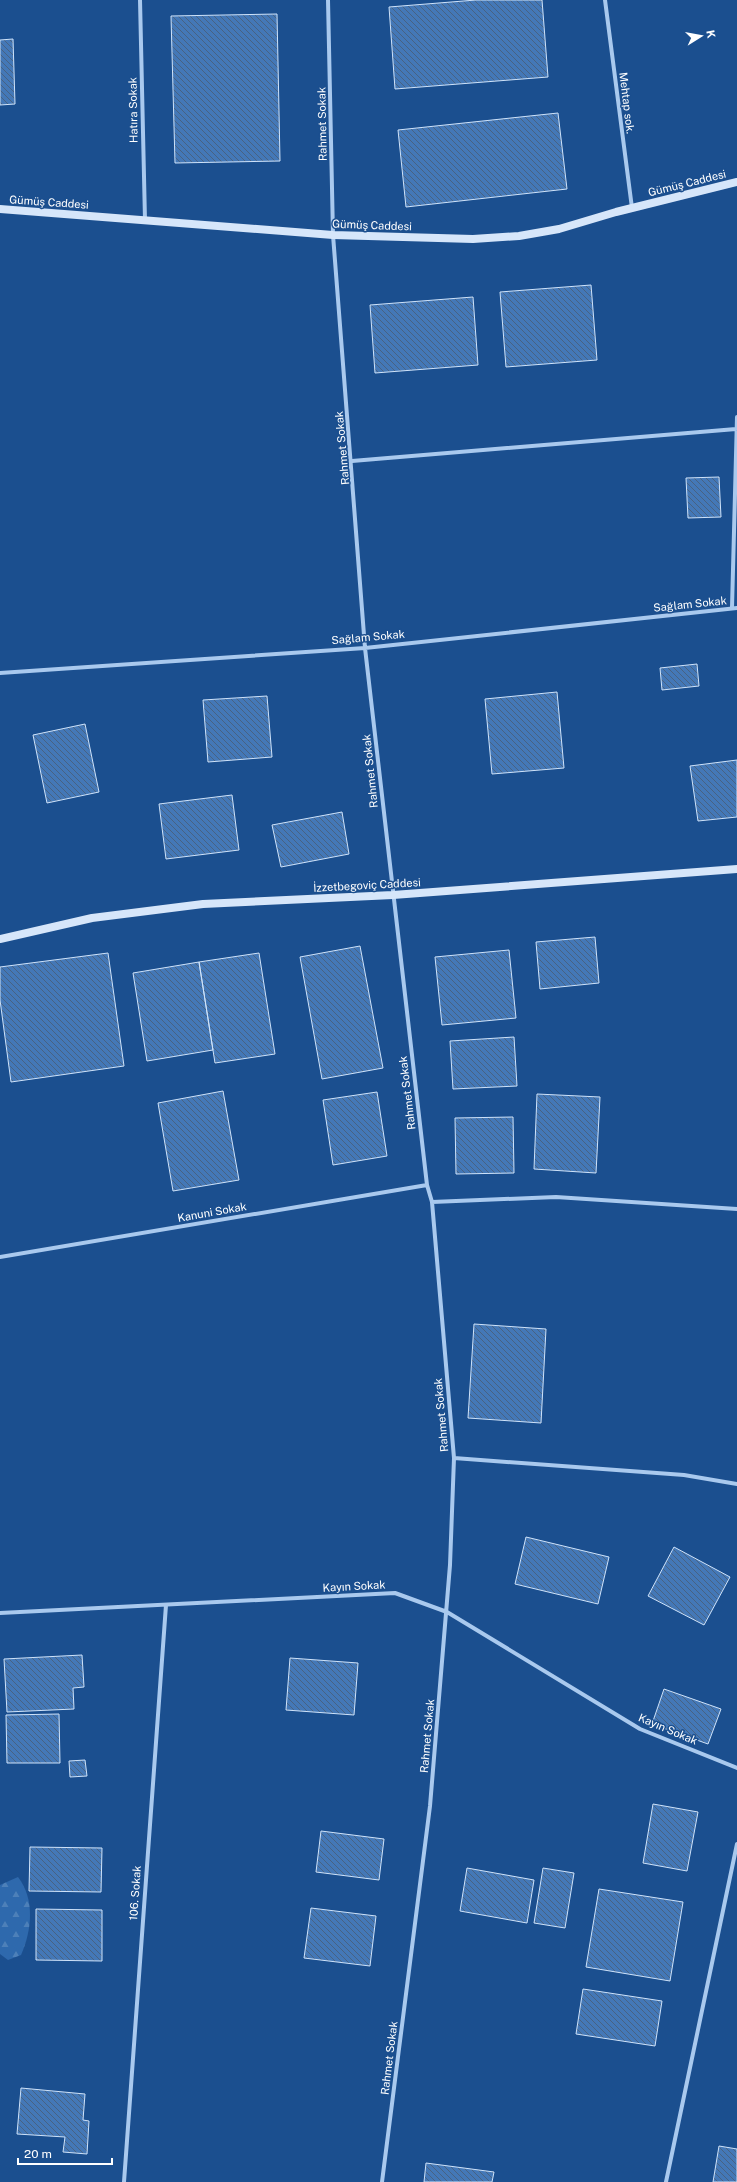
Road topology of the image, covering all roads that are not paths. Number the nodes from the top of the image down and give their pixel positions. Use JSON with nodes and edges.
{"nodes":[{"id":1,"x":140,"y":0,"type":"edge"},
{"id":2,"x":328,"y":0,"type":"edge"},
{"id":3,"x":605,"y":0,"type":"edge"},
{"id":4,"x":737,"y":182,"type":"edge"},
{"id":5,"x":632,"y":208,"type":"junction"},
{"id":6,"x":0,"y":209,"type":"edge"},
{"id":7,"x":145,"y":220,"type":"junction"},
{"id":8,"x":333,"y":235,"type":"junction"},
{"id":9,"x":737,"y":417,"type":"edge"},
{"id":10,"x":736,"y":429,"type":"junction"},
{"id":11,"x":352,"y":461,"type":"junction"},
{"id":12,"x":735,"y":608,"type":"edge"},
{"id":13,"x":366,"y":648,"type":"junction"},
{"id":14,"x":0,"y":672,"type":"edge"},
{"id":15,"x":737,"y":869,"type":"edge"},
{"id":16,"x":393,"y":895,"type":"junction"},
{"id":17,"x":0,"y":939,"type":"edge"},
{"id":18,"x":427,"y":1184,"type":"junction"},
{"id":19,"x":432,"y":1202,"type":"junction"},
{"id":20,"x":737,"y":1209,"type":"edge"},
{"id":21,"x":0,"y":1257,"type":"edge"},
{"id":22,"x":454,"y":1458,"type":"junction"},
{"id":23,"x":737,"y":1484,"type":"edge"},
{"id":24,"x":166,"y":1606,"type":"junction"},
{"id":25,"x":447,"y":1612,"type":"junction"},
{"id":26,"x":0,"y":1613,"type":"edge"},
{"id":27,"x":737,"y":1768,"type":"edge"},
{"id":28,"x":737,"y":1844,"type":"edge"},
{"id":29,"x":124,"y":2182,"type":"edge"},
{"id":30,"x":382,"y":2182,"type":"edge"},
{"id":31,"x":666,"y":2182,"type":"edge"}],
"edges":[{"from":1,"to":7,"type":"street","name":"Hatıra Sokak"},
{"from":2,"to":8,"type":"street","name":"Rahmet Sokak"},
{"from":3,"to":5,"type":"street","name":"Mehtap sok."},
{"from":4,"to":5,"type":"street","name":"Gümüş Caddesi"},
{"from":5,"to":8,"type":"street","name":"Gümüş Caddesi"},
{"from":6,"to":7,"type":"street","name":"Gümüş Caddesi"},
{"from":7,"to":8,"type":"street","name":"Gümüş Caddesi"},
{"from":8,"to":11,"type":"street","name":"Rahmet Sokak"},
{"from":9,"to":10,"type":"street"},
{"from":10,"to":11,"type":"street"},
{"from":10,"to":12,"type":"street"},
{"from":11,"to":13,"type":"street","name":"Rahmet Sokak"},
{"from":12,"to":13,"type":"street","name":"Sağlam Sokak"},
{"from":13,"to":14,"type":"street","name":"Sağlam Sokak"},
{"from":13,"to":16,"type":"street","name":"Rahmet Sokak"},
{"from":15,"to":16,"type":"street","name":"İzzetbegoviç Caddesi"},
{"from":16,"to":17,"type":"street","name":"İzzetbegoviç Caddesi"},
{"from":16,"to":18,"type":"street","name":"Rahmet Sokak"},
{"from":18,"to":19,"type":"street","name":"Rahmet Sokak"},
{"from":18,"to":21,"type":"street","name":"Kanuni Sokak"},
{"from":19,"to":20,"type":"street"},
{"from":19,"to":22,"type":"street","name":"Rahmet Sokak"},
{"from":22,"to":23,"type":"street"},
{"from":22,"to":25,"type":"street","name":"Rahmet Sokak"},
{"from":24,"to":25,"type":"street","name":"Kayın Sokak"},
{"from":24,"to":26,"type":"street","name":"Kayın Sokak"},
{"from":24,"to":29,"type":"street","name":"106. Sokak"},
{"from":25,"to":27,"type":"street","name":"Kayın Sokak"},
{"from":25,"to":30,"type":"street","name":"Rahmet Sokak"},
{"from":28,"to":31,"type":"street"}]}
